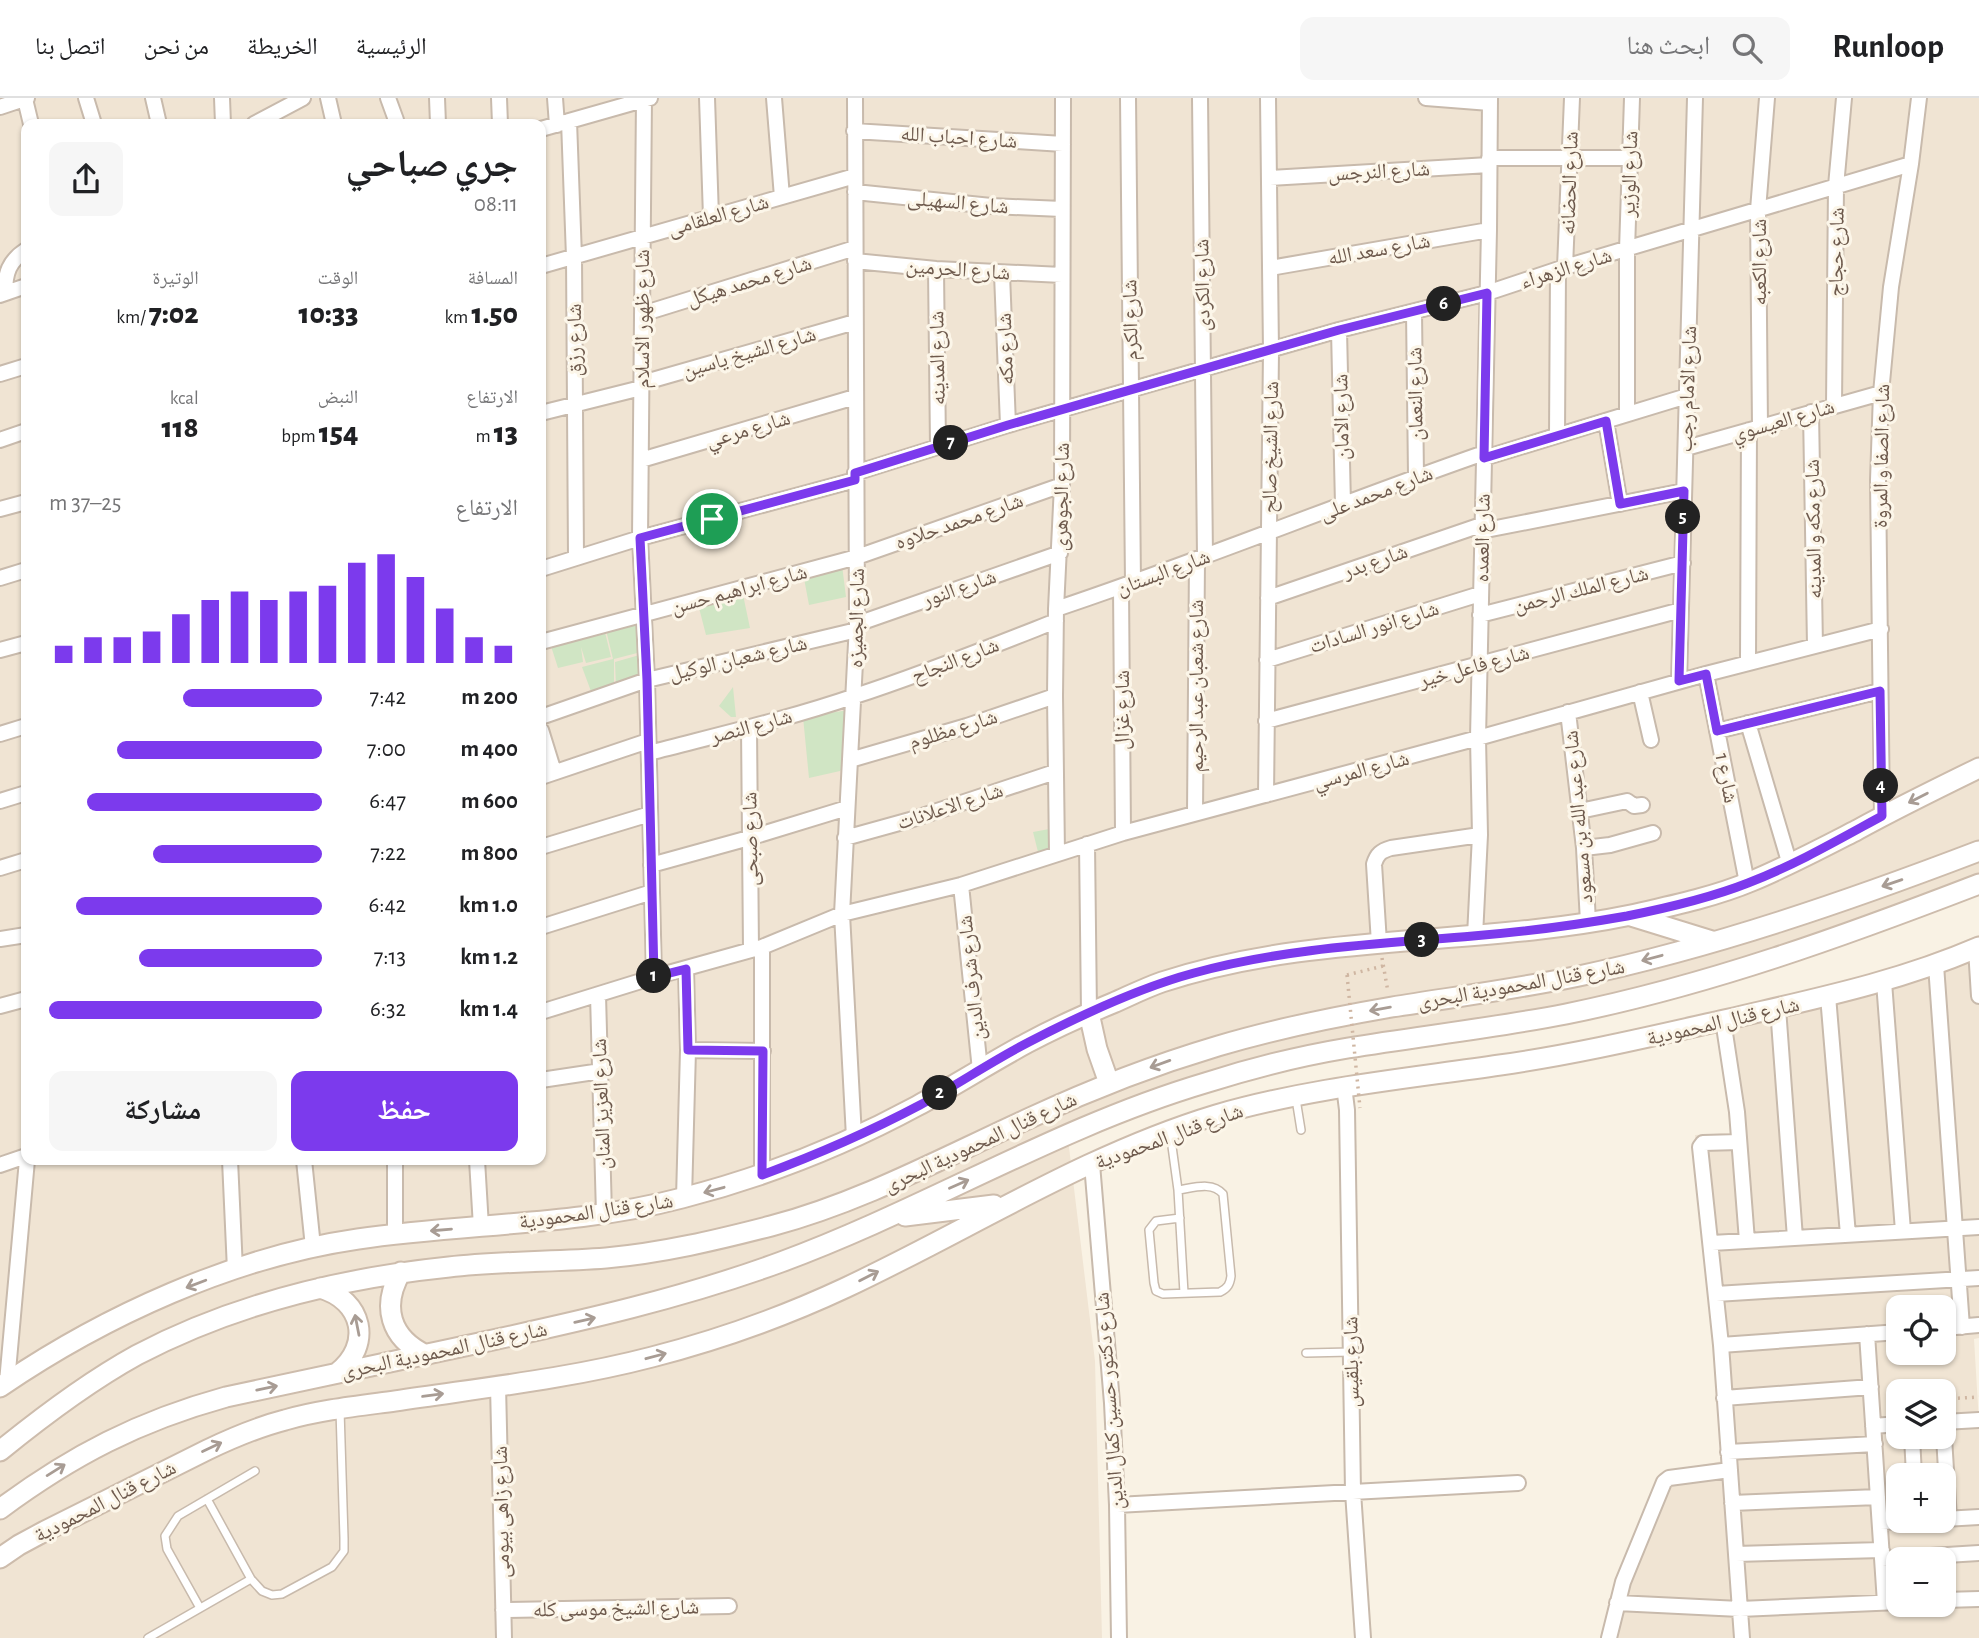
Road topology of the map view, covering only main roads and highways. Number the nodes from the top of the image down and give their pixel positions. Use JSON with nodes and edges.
{"nodes":[{"id":1,"x":1979,"y":768,"type":"edge"},
{"id":2,"x":1979,"y":851,"type":"edge"},
{"id":3,"x":1979,"y":884,"type":"edge"},
{"id":4,"x":1628,"y":915,"type":"junction"},
{"id":5,"x":1713,"y":941,"type":"junction"},
{"id":6,"x":1977,"y":948,"type":"edge"},
{"id":7,"x":1089,"y":1013,"type":"junction"},
{"id":8,"x":1109,"y":1083,"type":"junction"},
{"id":9,"x":1008,"y":1203,"type":"junction"},
{"id":10,"x":890,"y":1217,"type":"junction"},
{"id":11,"x":401,"y":1272,"type":"junction"},
{"id":12,"x":320,"y":1288,"type":"junction"},
{"id":13,"x":426,"y":1355,"type":"junction"},
{"id":14,"x":337,"y":1373,"type":"junction"},
{"id":15,"x":4,"y":1384,"type":"edge"},
{"id":16,"x":0,"y":1451,"type":"edge"},
{"id":17,"x":0,"y":1509,"type":"edge"},
{"id":18,"x":0,"y":1558,"type":"edge"}],
"edges":[{"from":1,"to":4,"type":"main road","name":"شارع قنال المحمودية","one_way":true},
{"from":2,"to":5,"type":"main road","name":"شارع قنال المحمودية البحرى","one_way":true},
{"from":10,"to":3,"type":"main road","name":"شارع قنال المحمودية البحرى","one_way":true},
{"from":4,"to":5,"type":"main road"},
{"from":4,"to":7,"type":"main road","name":"شارع قنال المحمودية"},
{"from":5,"to":8,"type":"main road","name":"شارع قنال المحمودية البحرى","one_way":true},
{"from":6,"to":9,"type":"main road","name":"شارع قنال المحمودية"},
{"from":7,"to":8,"type":"main road"},
{"from":7,"to":15,"type":"main road","name":"شارع قنال المحمودية","one_way":true},
{"from":8,"to":11,"type":"main road","name":"شارع قنال المحمودية البحرى"},
{"from":9,"to":10,"type":"main road"},
{"from":18,"to":9,"type":"main road","name":"شارع قنال المحمودية","one_way":true},
{"from":13,"to":10,"type":"main road","name":"شارع قنال المحمودية البحرى","one_way":true},
{"from":11,"to":12,"type":"main road","name":"شارع قنال المحمودية البحرى"},
{"from":11,"to":13,"type":"main road"},
{"from":14,"to":12,"type":"main road","one_way":true},
{"from":12,"to":16,"type":"main road","name":"شارع قنال المحمودية البحرى"},
{"from":13,"to":14,"type":"main road","name":"شارع قنال المحمودية البحرى"},
{"from":17,"to":14,"type":"main road","name":"شارع قنال المحمودية البحرى","one_way":true}]}
